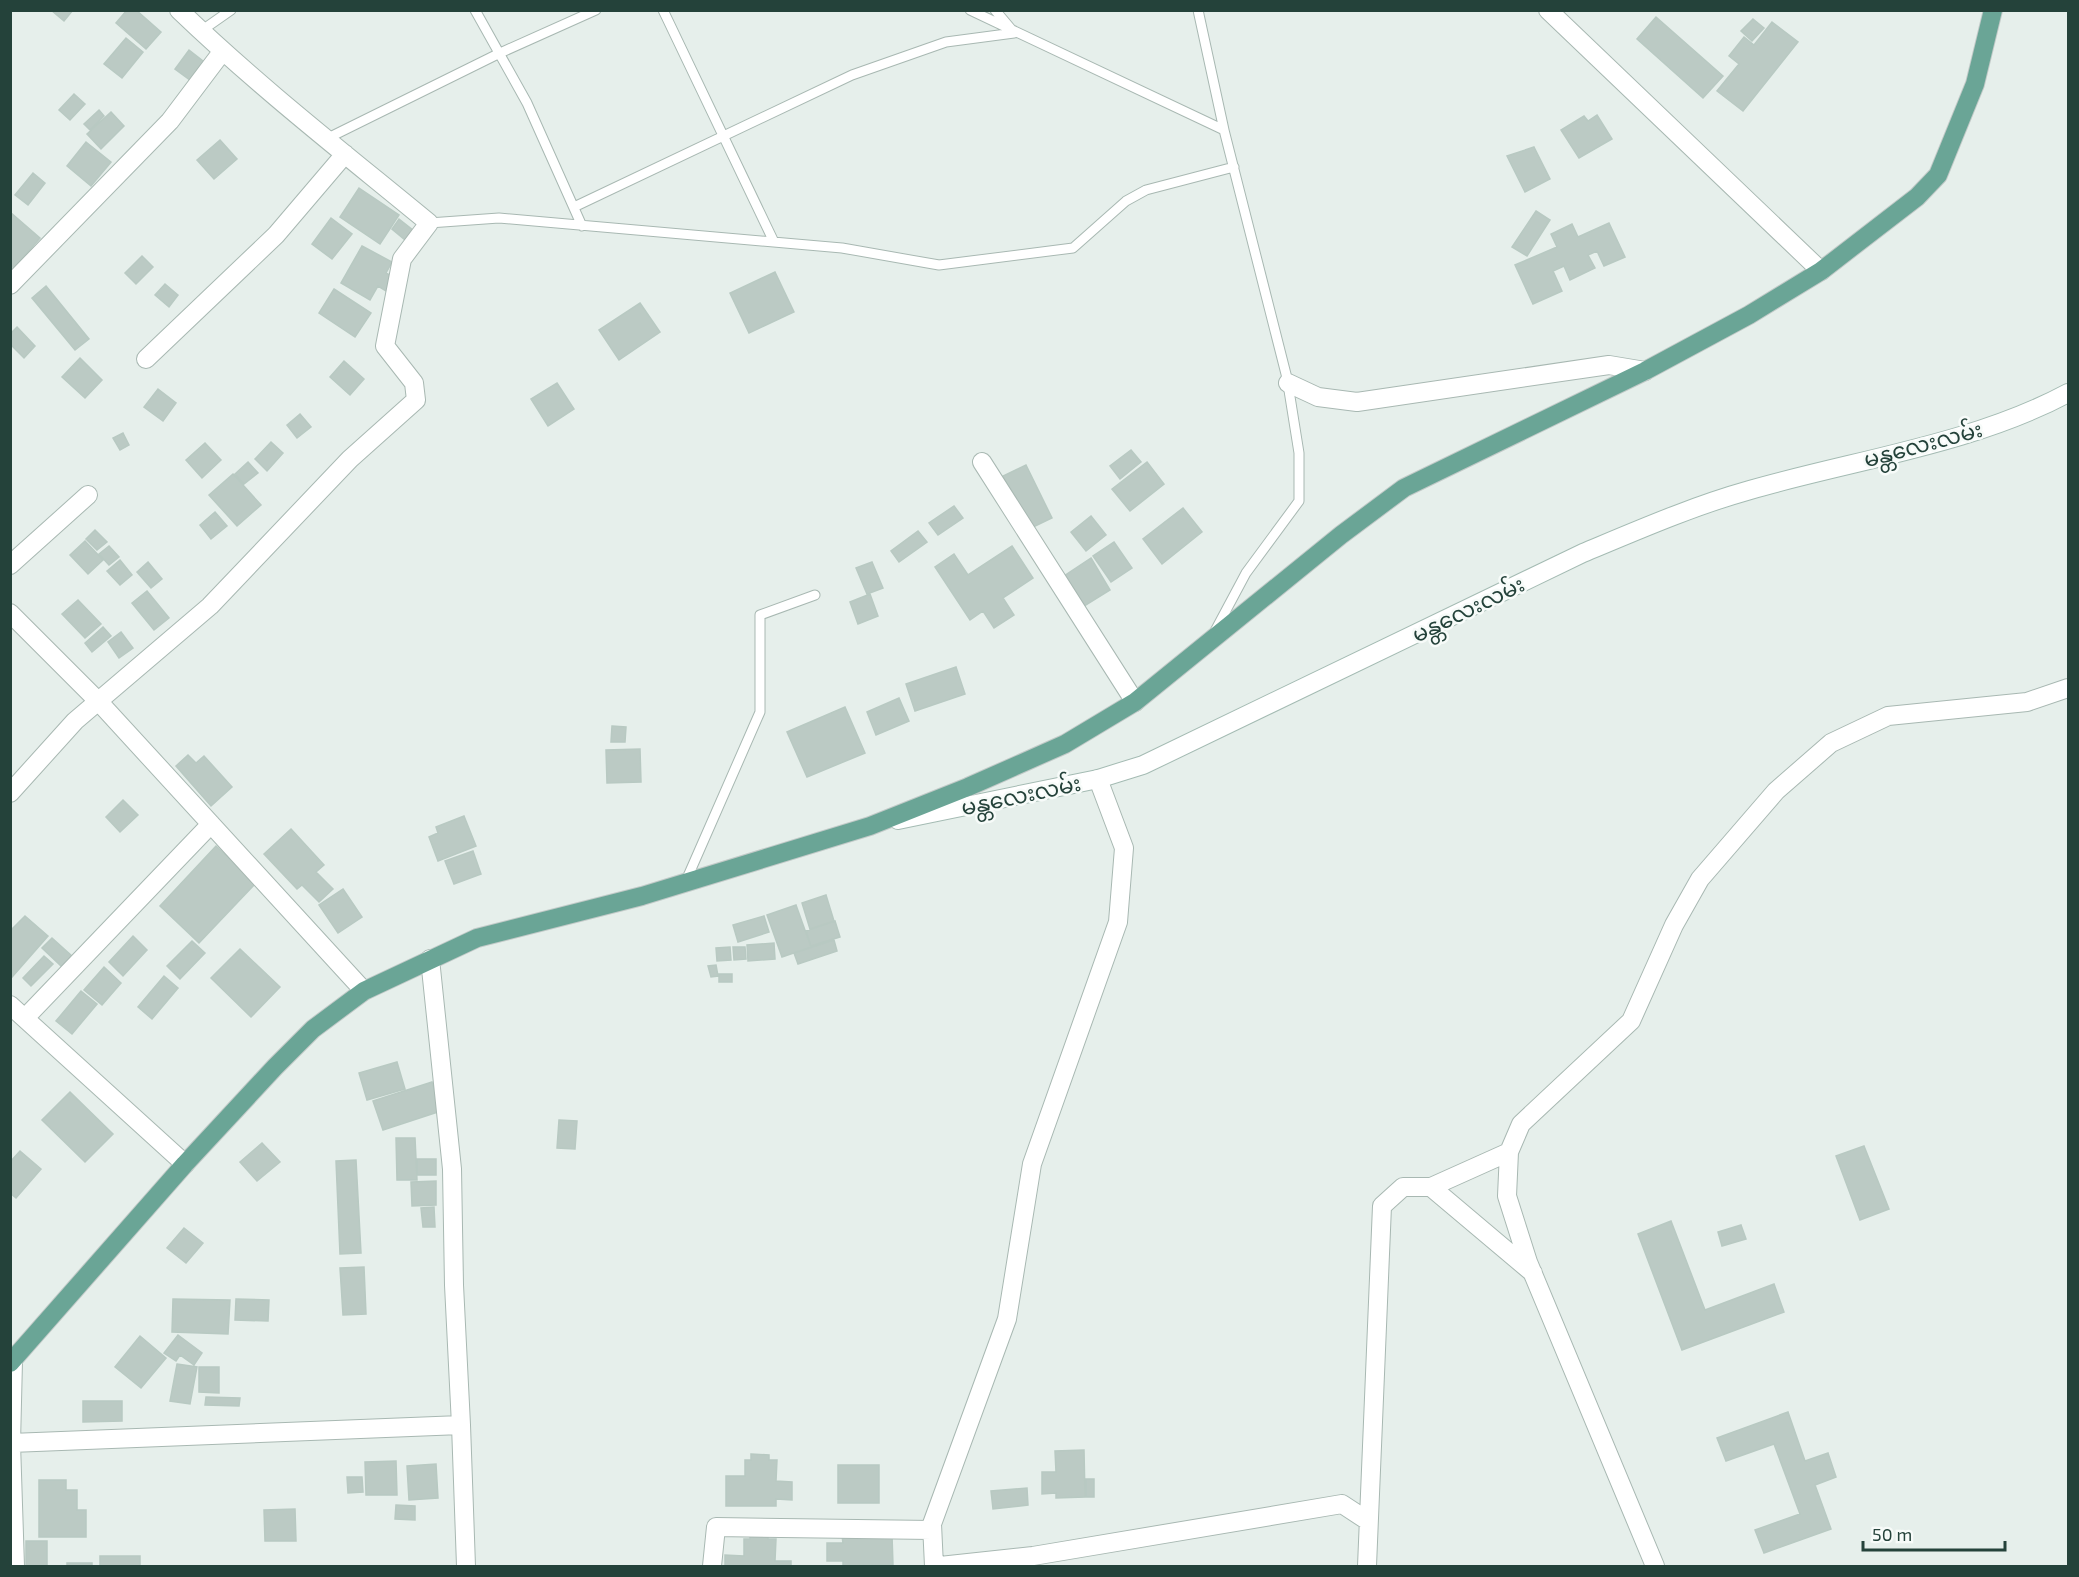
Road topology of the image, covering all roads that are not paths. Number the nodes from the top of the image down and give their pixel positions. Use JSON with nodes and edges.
{"nodes":[{"id":1,"x":179,"y":10,"type":"edge"},
{"id":2,"x":231,"y":10,"type":"edge"},
{"id":3,"x":475,"y":10,"type":"edge"},
{"id":4,"x":596,"y":10,"type":"edge"},
{"id":5,"x":663,"y":10,"type":"edge"},
{"id":6,"x":970,"y":10,"type":"edge"},
{"id":7,"x":995,"y":10,"type":"edge"},
{"id":8,"x":1197,"y":10,"type":"edge"},
{"id":9,"x":1548,"y":10,"type":"edge"},
{"id":10,"x":1993,"y":10,"type":"edge"},
{"id":11,"x":201,"y":32,"type":"junction"},
{"id":12,"x":1014,"y":33,"type":"junction"},
{"id":13,"x":222,"y":52,"type":"junction"},
{"id":14,"x":500,"y":53,"type":"junction"},
{"id":15,"x":1224,"y":130,"type":"junction"},
{"id":16,"x":722,"y":136,"type":"junction"},
{"id":17,"x":326,"y":139,"type":"junction"},
{"id":18,"x":345,"y":154,"type":"junction"},
{"id":19,"x":1234,"y":167,"type":"junction"},
{"id":20,"x":574,"y":207,"type":"junction"},
{"id":21,"x":429,"y":222,"type":"junction"},
{"id":22,"x":582,"y":226,"type":"junction"},
{"id":23,"x":774,"y":242,"type":"junction"},
{"id":24,"x":1821,"y":270,"type":"junction"},
{"id":25,"x":10,"y":285,"type":"edge"},
{"id":26,"x":146,"y":359,"type":"dead end"},
{"id":27,"x":1645,"y":371,"type":"junction"},
{"id":28,"x":1288,"y":383,"type":"junction"},
{"id":29,"x":2068,"y":393,"type":"edge"},
{"id":30,"x":982,"y":462,"type":"dead end"},
{"id":31,"x":88,"y":495,"type":"dead end"},
{"id":32,"x":10,"y":565,"type":"edge"},
{"id":33,"x":814,"y":595,"type":"dead end"},
{"id":34,"x":10,"y":613,"type":"edge"},
{"id":35,"x":1207,"y":646,"type":"junction"},
{"id":36,"x":2068,"y":688,"type":"edge"},
{"id":37,"x":99,"y":702,"type":"junction"},
{"id":38,"x":1135,"y":702,"type":"junction"},
{"id":39,"x":1098,"y":779,"type":"junction"},
{"id":40,"x":10,"y":793,"type":"edge"},
{"id":41,"x":211,"y":824,"type":"junction"},
{"id":42,"x":870,"y":826,"type":"junction"},
{"id":43,"x":685,"y":883,"type":"junction"},
{"id":44,"x":430,"y":959,"type":"junction"},
{"id":45,"x":364,"y":991,"type":"junction"},
{"id":46,"x":10,"y":1005,"type":"edge"},
{"id":47,"x":25,"y":1018,"type":"junction"},
{"id":48,"x":1509,"y":1152,"type":"junction"},
{"id":49,"x":185,"y":1164,"type":"junction"},
{"id":50,"x":1431,"y":1187,"type":"junction"},
{"id":51,"x":1534,"y":1275,"type":"junction"},
{"id":52,"x":12,"y":1362,"type":"edge"},
{"id":53,"x":461,"y":1425,"type":"junction"},
{"id":54,"x":11,"y":1443,"type":"edge"},
{"id":55,"x":1369,"y":1481,"type":"junction"},
{"id":56,"x":1342,"y":1504,"type":"junction"},
{"id":57,"x":1368,"y":1521,"type":"junction"},
{"id":58,"x":932,"y":1530,"type":"junction"},
{"id":59,"x":15,"y":1566,"type":"edge"},
{"id":60,"x":466,"y":1566,"type":"edge"},
{"id":61,"x":712,"y":1566,"type":"edge"},
{"id":62,"x":934,"y":1566,"type":"edge"},
{"id":63,"x":940,"y":1566,"type":"edge"},
{"id":64,"x":1367,"y":1566,"type":"edge"},
{"id":65,"x":1655,"y":1566,"type":"edge"}],
"edges":[{"from":1,"to":11,"type":"street"},
{"from":2,"to":11,"type":"lane"},
{"from":3,"to":14,"type":"lane"},
{"from":4,"to":14,"type":"lane"},
{"from":5,"to":16,"type":"lane"},
{"from":6,"to":12,"type":"lane"},
{"from":7,"to":12,"type":"lane"},
{"from":8,"to":15,"type":"lane"},
{"from":9,"to":24,"type":"street"},
{"from":10,"to":24,"type":"main road"},
{"from":11,"to":13,"type":"street"},
{"from":12,"to":15,"type":"lane"},
{"from":12,"to":16,"type":"lane"},
{"from":13,"to":17,"type":"street"},
{"from":13,"to":25,"type":"street"},
{"from":14,"to":17,"type":"lane"},
{"from":14,"to":20,"type":"lane"},
{"from":15,"to":19,"type":"lane"},
{"from":16,"to":20,"type":"lane"},
{"from":16,"to":23,"type":"lane"},
{"from":17,"to":18,"type":"street"},
{"from":18,"to":21,"type":"street"},
{"from":18,"to":26,"type":"street"},
{"from":19,"to":23,"type":"lane"},
{"from":19,"to":28,"type":"lane"},
{"from":20,"to":22,"type":"lane"},
{"from":21,"to":22,"type":"lane"},
{"from":21,"to":37,"type":"street"},
{"from":22,"to":23,"type":"lane"},
{"from":24,"to":27,"type":"main road"},
{"from":27,"to":28,"type":"street"},
{"from":27,"to":35,"type":"main road"},
{"from":28,"to":35,"type":"lane"},
{"from":29,"to":39,"type":"street","name":"မန္တလေးလမ်း"},
{"from":30,"to":38,"type":"street"},
{"from":31,"to":32,"type":"street"},
{"from":33,"to":43,"type":"lane"},
{"from":34,"to":37,"type":"street"},
{"from":35,"to":38,"type":"main road"},
{"from":36,"to":48,"type":"street"},
{"from":37,"to":40,"type":"street"},
{"from":37,"to":41,"type":"street"},
{"from":38,"to":42,"type":"main road"},
{"from":39,"to":42,"type":"street","name":"မန္တလေးလမ်း"},
{"from":39,"to":58,"type":"street"},
{"from":41,"to":45,"type":"street"},
{"from":41,"to":47,"type":"street"},
{"from":42,"to":43,"type":"main road"},
{"from":43,"to":44,"type":"main road"},
{"from":44,"to":45,"type":"main road"},
{"from":44,"to":53,"type":"street"},
{"from":45,"to":49,"type":"main road"},
{"from":46,"to":47,"type":"street"},
{"from":47,"to":49,"type":"street"},
{"from":48,"to":50,"type":"street"},
{"from":48,"to":51,"type":"street"},
{"from":49,"to":52,"type":"main road"},
{"from":50,"to":51,"type":"street"},
{"from":50,"to":55,"type":"street"},
{"from":51,"to":65,"type":"street"},
{"from":52,"to":54,"type":"street"},
{"from":53,"to":54,"type":"street"},
{"from":53,"to":60,"type":"street"},
{"from":54,"to":59,"type":"street"},
{"from":55,"to":56,"type":"street"},
{"from":55,"to":57,"type":"street"},
{"from":56,"to":57,"type":"street"},
{"from":56,"to":63,"type":"street"},
{"from":57,"to":64,"type":"street"},
{"from":58,"to":61,"type":"street"},
{"from":58,"to":62,"type":"street"}]}
